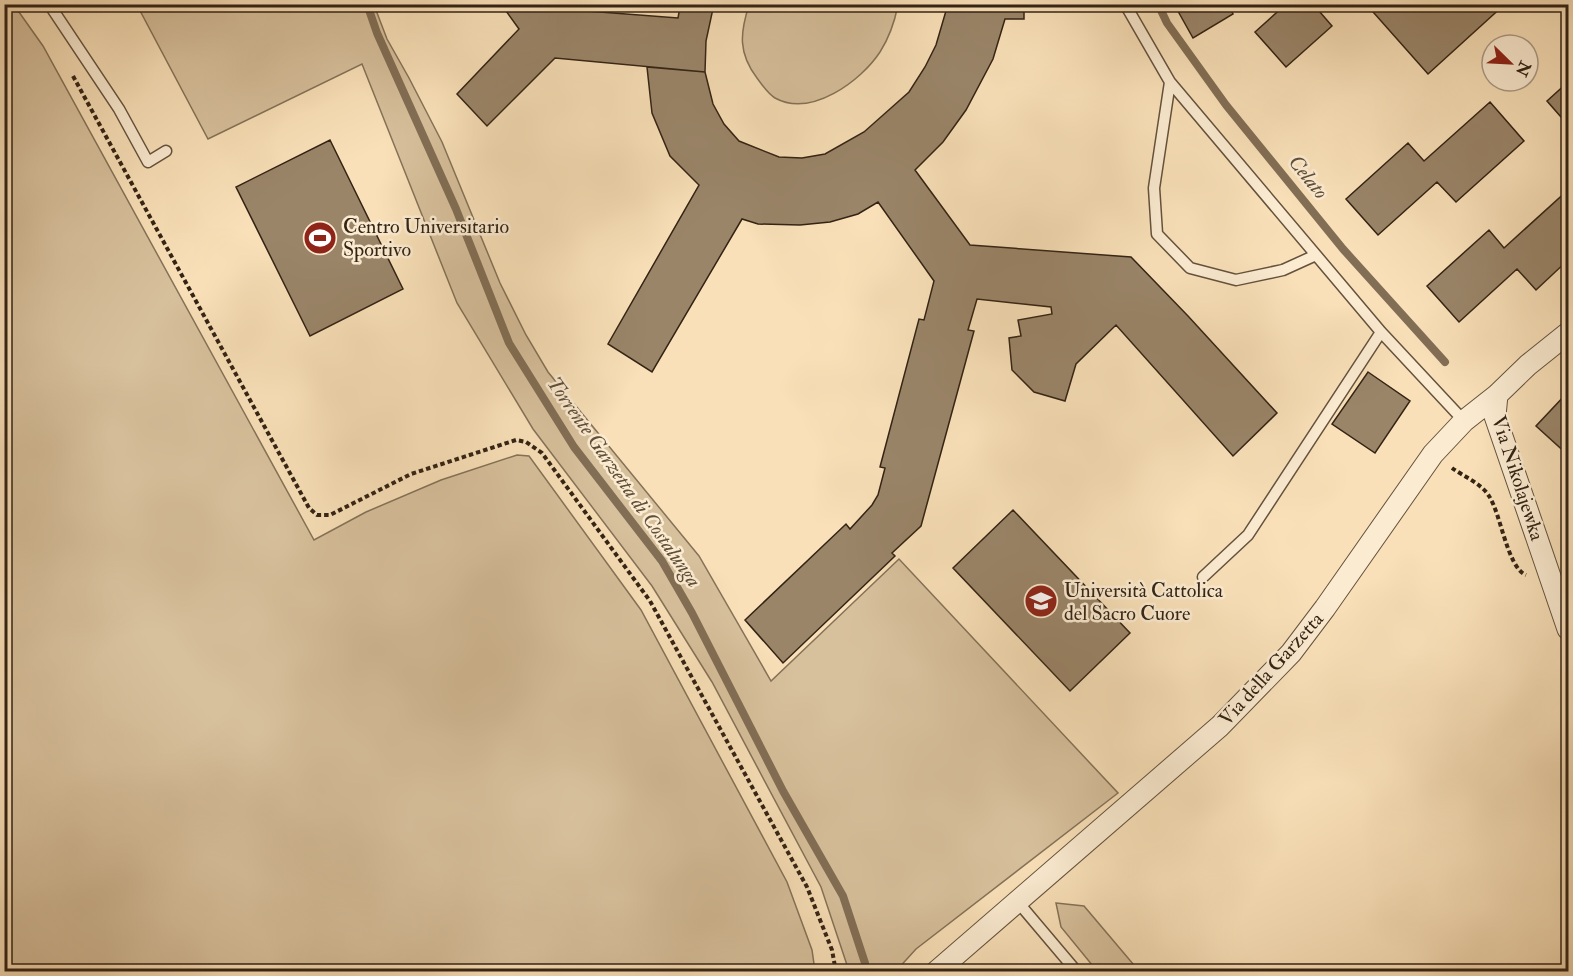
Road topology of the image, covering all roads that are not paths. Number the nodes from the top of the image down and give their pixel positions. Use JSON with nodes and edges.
{"nodes":[{"id":1,"x":49,"y":4,"type":"edge"},
{"id":2,"x":1125,"y":4,"type":"edge"},
{"id":3,"x":1170,"y":82,"type":"junction"},
{"id":4,"x":166,"y":151,"type":"dead end"},
{"id":5,"x":1316,"y":255,"type":"junction"},
{"id":6,"x":1381,"y":332,"type":"junction"},
{"id":7,"x":1569,"y":333,"type":"edge"},
{"id":8,"x":1497,"y":395,"type":"junction"},
{"id":9,"x":1464,"y":421,"type":"junction"},
{"id":10,"x":1203,"y":577,"type":"dead end"},
{"id":11,"x":1569,"y":629,"type":"edge"},
{"id":12,"x":1017,"y":901,"type":"junction"},
{"id":13,"x":936,"y":972,"type":"edge"},
{"id":14,"x":1077,"y":972,"type":"edge"}],
"edges":[{"from":1,"to":4,"type":"lane"},
{"from":2,"to":3,"type":"lane"},
{"from":3,"to":5,"type":"lane"},
{"from":3,"to":5,"type":"lane"},
{"from":5,"to":6,"type":"lane"},
{"from":6,"to":9,"type":"lane"},
{"from":6,"to":10,"type":"lane"},
{"from":7,"to":8,"type":"street","name":"Via della Garzetta"},
{"from":8,"to":9,"type":"street","name":"Via della Garzetta"},
{"from":8,"to":11,"type":"street","name":"Via Nikolajewka"},
{"from":9,"to":12,"type":"street","name":"Via della Garzetta"},
{"from":12,"to":13,"type":"street","name":"Via della Garzetta"},
{"from":12,"to":14,"type":"lane"}]}
